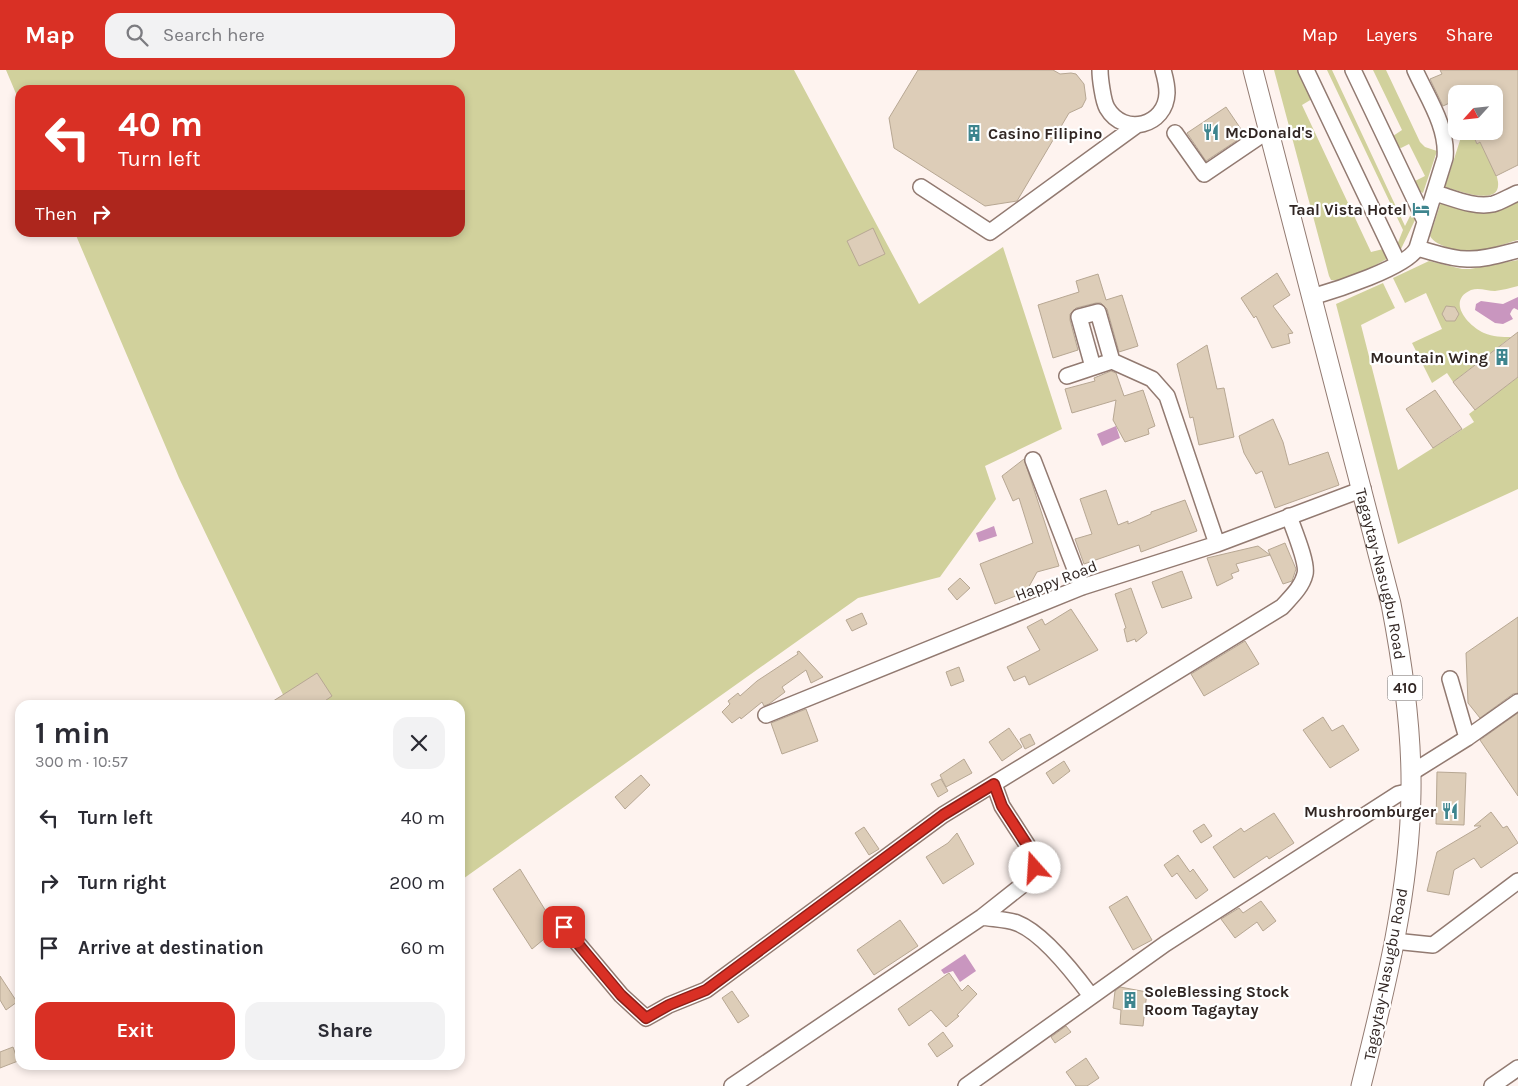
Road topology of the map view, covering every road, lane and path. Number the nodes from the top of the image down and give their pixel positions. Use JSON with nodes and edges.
{"nodes":[{"id":1,"x":1100,"y":70,"type":"edge"},
{"id":2,"x":1164,"y":70,"type":"edge"},
{"id":3,"x":1253,"y":70,"type":"edge"},
{"id":4,"x":1306,"y":70,"type":"edge"},
{"id":5,"x":1353,"y":70,"type":"edge"},
{"id":6,"x":1415,"y":70,"type":"edge"},
{"id":7,"x":1137,"y":125,"type":"junction"},
{"id":8,"x":1269,"y":130,"type":"junction"},
{"id":9,"x":1175,"y":133,"type":"dead end"},
{"id":10,"x":921,"y":187,"type":"dead end"},
{"id":11,"x":1435,"y":192,"type":"junction"},
{"id":12,"x":1518,"y":192,"type":"edge"},
{"id":13,"x":1425,"y":221,"type":"junction"},
{"id":14,"x":1417,"y":248,"type":"junction"},
{"id":15,"x":1518,"y":250,"type":"edge"},
{"id":16,"x":1398,"y":263,"type":"junction"},
{"id":17,"x":1312,"y":297,"type":"junction"},
{"id":18,"x":1112,"y":361,"type":"junction"},
{"id":19,"x":1093,"y":367,"type":"junction"},
{"id":20,"x":1067,"y":376,"type":"dead end"},
{"id":21,"x":1033,"y":460,"type":"dead end"},
{"id":22,"x":1363,"y":489,"type":"junction"},
{"id":23,"x":1289,"y":516,"type":"junction"},
{"id":24,"x":1217,"y":544,"type":"junction"},
{"id":25,"x":1082,"y":587,"type":"junction"},
{"id":26,"x":1450,"y":679,"type":"dead end"},
{"id":27,"x":1518,"y":702,"type":"edge"},
{"id":28,"x":766,"y":715,"type":"dead end"},
{"id":29,"x":1467,"y":738,"type":"junction"},
{"id":30,"x":1411,"y":782,"type":"junction"},
{"id":31,"x":994,"y":784,"type":"junction"},
{"id":32,"x":1518,"y":882,"type":"edge"},
{"id":33,"x":982,"y":918,"type":"junction"},
{"id":34,"x":564,"y":927,"type":"dead end"},
{"id":35,"x":1394,"y":941,"type":"junction"},
{"id":36,"x":1091,"y":996,"type":"junction"},
{"id":37,"x":1518,"y":1068,"type":"edge"},
{"id":38,"x":732,"y":1086,"type":"edge"},
{"id":39,"x":966,"y":1086,"type":"edge"},
{"id":40,"x":1361,"y":1086,"type":"edge"},
{"id":41,"x":1492,"y":1086,"type":"edge"}],
"edges":[{"from":1,"to":7,"type":"street"},
{"from":2,"to":7,"type":"street"},
{"from":3,"to":8,"type":"main road","name":"Tagaytay-Nasugbu Road","number":"410"},
{"from":4,"to":16,"type":"street"},
{"from":5,"to":13,"type":"street"},
{"from":6,"to":11,"type":"street"},
{"from":7,"to":10,"type":"street"},
{"from":8,"to":9,"type":"street"},
{"from":8,"to":17,"type":"main road","name":"Tagaytay-Nasugbu Road","number":"410"},
{"from":11,"to":12,"type":"street"},
{"from":11,"to":13,"type":"street"},
{"from":13,"to":14,"type":"street"},
{"from":14,"to":15,"type":"street"},
{"from":14,"to":16,"type":"street"},
{"from":16,"to":17,"type":"street"},
{"from":17,"to":22,"type":"main road","name":"Tagaytay-Nasugbu Road","number":"410"},
{"from":18,"to":19,"type":"street"},
{"from":18,"to":19,"type":"street"},
{"from":18,"to":24,"type":"street"},
{"from":19,"to":20,"type":"street"},
{"from":21,"to":25,"type":"street"},
{"from":22,"to":23,"type":"street","name":"Happy Road"},
{"from":22,"to":30,"type":"main road","name":"Tagaytay-Nasugbu Road","number":"410"},
{"from":23,"to":24,"type":"street","name":"Happy Road"},
{"from":23,"to":31,"type":"street"},
{"from":24,"to":25,"type":"street","name":"Happy Road"},
{"from":25,"to":28,"type":"street","name":"Happy Road"},
{"from":26,"to":29,"type":"street"},
{"from":27,"to":29,"type":"street"},
{"from":29,"to":30,"type":"street"},
{"from":30,"to":35,"type":"main road","name":"Tagaytay-Nasugbu Road","number":"410"},
{"from":30,"to":36,"type":"street"},
{"from":31,"to":33,"type":"street"},
{"from":31,"to":34,"type":"street"},
{"from":32,"to":35,"type":"street"},
{"from":33,"to":36,"type":"street"},
{"from":33,"to":38,"type":"street"},
{"from":35,"to":40,"type":"main road","name":"Tagaytay-Nasugbu Road","number":"410"},
{"from":36,"to":39,"type":"street"},
{"from":37,"to":41,"type":"street"}]}
